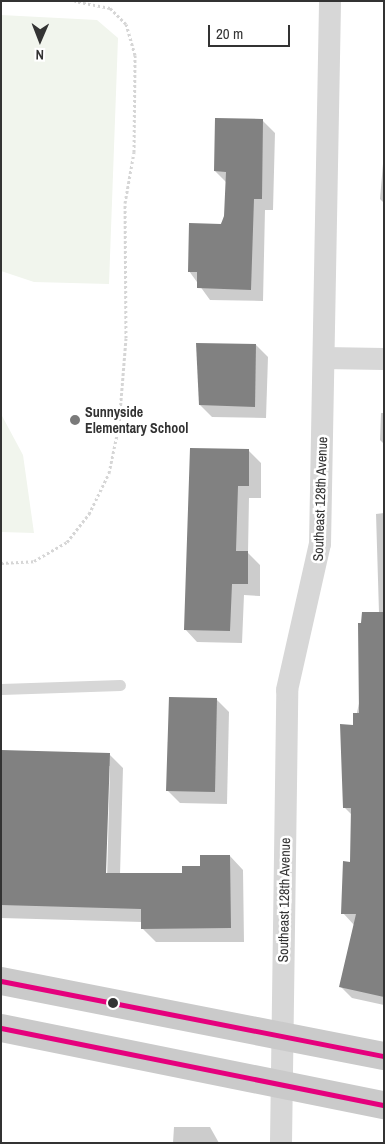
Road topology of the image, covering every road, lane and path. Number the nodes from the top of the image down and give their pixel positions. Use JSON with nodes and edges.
{"nodes":[{"id":1,"x":75,"y":1,"type":"edge"},
{"id":2,"x":330,"y":1,"type":"edge"},
{"id":3,"x":324,"y":358,"type":"junction"},
{"id":4,"x":384,"y":359,"type":"edge"},
{"id":5,"x":1,"y":563,"type":"edge"},
{"id":6,"x":120,"y":685,"type":"dead end"},
{"id":7,"x":1,"y":689,"type":"edge"},
{"id":8,"x":1,"y":981,"type":"edge"},
{"id":9,"x":1,"y":1028,"type":"edge"},
{"id":10,"x":282,"y":1036,"type":"junction"},
{"id":11,"x":384,"y":1056,"type":"edge"},
{"id":12,"x":282,"y":1084,"type":"junction"},
{"id":13,"x":384,"y":1105,"type":"edge"},
{"id":14,"x":281,"y":1143,"type":"edge"}],
"edges":[{"from":1,"to":5,"type":"path"},
{"from":2,"to":3,"type":"street","name":"Southeast 128th Avenue"},
{"from":3,"to":4,"type":"street"},
{"from":3,"to":10,"type":"street","name":"Southeast 128th Avenue"},
{"from":6,"to":7,"type":"lane"},
{"from":8,"to":10,"type":"main road"},
{"from":9,"to":12,"type":"main road"},
{"from":10,"to":11,"type":"main road"},
{"from":10,"to":12,"type":"street","name":"Southeast 128th Avenue"},
{"from":12,"to":13,"type":"main road"},
{"from":12,"to":14,"type":"street","name":"Southeast 128th Avenue"}]}
